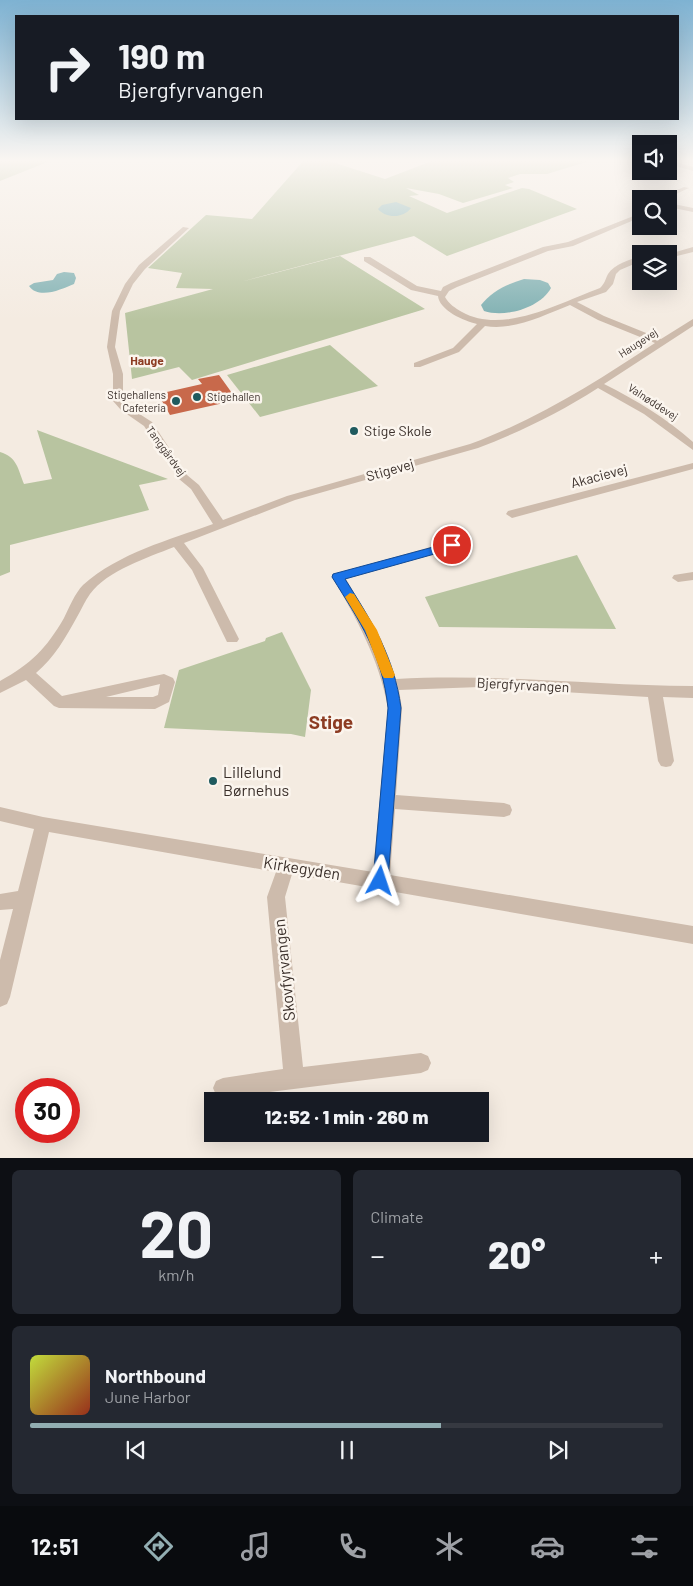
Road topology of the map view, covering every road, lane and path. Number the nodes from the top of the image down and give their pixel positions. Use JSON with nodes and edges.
{"nodes":[{"id":1,"x":632,"y":218,"type":"edge"},
{"id":2,"x":185,"y":228,"type":"dead end"},
{"id":3,"x":693,"y":248,"type":"edge"},
{"id":4,"x":677,"y":254,"type":"edge"},
{"id":5,"x":367,"y":260,"type":"dead end"},
{"id":6,"x":632,"y":262,"type":"edge"},
{"id":7,"x":442,"y":295,"type":"junction"},
{"id":8,"x":570,"y":302,"type":"junction"},
{"id":9,"x":693,"y":322,"type":"edge"},
{"id":10,"x":482,"y":324,"type":"junction"},
{"id":11,"x":661,"y":342,"type":"junction"},
{"id":12,"x":417,"y":365,"type":"dead end"},
{"id":13,"x":596,"y":384,"type":"junction"},
{"id":14,"x":693,"y":447,"type":"edge"},
{"id":15,"x":693,"y":466,"type":"edge"},
{"id":16,"x":512,"y":514,"type":"dead end"},
{"id":17,"x":220,"y":525,"type":"junction"},
{"id":18,"x":176,"y":542,"type":"junction"},
{"id":19,"x":452,"y":545,"type":"dead end"},
{"id":20,"x":693,"y":576,"type":"edge"},
{"id":21,"x":678,"y":578,"type":"dead end"},
{"id":22,"x":232,"y":639,"type":"dead end"},
{"id":23,"x":27,"y":673,"type":"junction"},
{"id":24,"x":392,"y":685,"type":"junction"},
{"id":25,"x":0,"y":688,"type":"edge"},
{"id":26,"x":693,"y":692,"type":"edge"},
{"id":27,"x":655,"y":693,"type":"junction"},
{"id":28,"x":59,"y":702,"type":"junction"},
{"id":29,"x":666,"y":761,"type":"dead end"},
{"id":30,"x":387,"y":801,"type":"junction"},
{"id":31,"x":504,"y":810,"type":"dead end"},
{"id":32,"x":0,"y":814,"type":"edge"},
{"id":33,"x":43,"y":824,"type":"junction"},
{"id":34,"x":287,"y":865,"type":"junction"},
{"id":35,"x":380,"y":881,"type":"junction"},
{"id":36,"x":24,"y":899,"type":"junction"},
{"id":37,"x":0,"y":902,"type":"edge"},
{"id":38,"x":693,"y":935,"type":"edge"},
{"id":39,"x":0,"y":997,"type":"edge"},
{"id":40,"x":421,"y":1063,"type":"dead end"},
{"id":41,"x":294,"y":1078,"type":"junction"},
{"id":42,"x":223,"y":1088,"type":"dead end"}],
"edges":[{"from":1,"to":7,"type":"street"},
{"from":2,"to":17,"type":"street","name":"Tanggårdvej"},
{"from":3,"to":4,"type":"street"},
{"from":5,"to":7,"type":"street"},
{"from":6,"to":8,"type":"street"},
{"from":7,"to":10,"type":"street"},
{"from":8,"to":10,"type":"street"},
{"from":8,"to":11,"type":"street"},
{"from":9,"to":11,"type":"street","name":"Haugevej"},
{"from":10,"to":12,"type":"street"},
{"from":11,"to":13,"type":"street","name":"Haugevej"},
{"from":13,"to":14,"type":"street","name":"Valnøddevej"},
{"from":13,"to":17,"type":"street","name":"Stigevej"},
{"from":15,"to":16,"type":"street","name":"Akacievej"},
{"from":17,"to":18,"type":"street","name":"Stigevej"},
{"from":18,"to":22,"type":"street"},
{"from":18,"to":23,"type":"street","name":"Stigevej"},
{"from":19,"to":24,"type":"street"},
{"from":20,"to":21,"type":"street"},
{"from":23,"to":25,"type":"street","name":"Stigevej"},
{"from":23,"to":28,"type":"street"},
{"from":24,"to":27,"type":"street","name":"Bjergfyrvangen"},
{"from":24,"to":30,"type":"street"},
{"from":26,"to":27,"type":"street","name":"Bjergfyrvangen"},
{"from":27,"to":29,"type":"street"},
{"from":28,"to":28,"type":"street"},
{"from":30,"to":31,"type":"street"},
{"from":30,"to":35,"type":"street"},
{"from":32,"to":33,"type":"street","name":"Kirkegyden"},
{"from":33,"to":34,"type":"street","name":"Kirkegyden"},
{"from":33,"to":36,"type":"street"},
{"from":34,"to":35,"type":"street","name":"Kirkegyden"},
{"from":34,"to":41,"type":"street","name":"Skovfyrvangen"},
{"from":35,"to":38,"type":"street","name":"Kirkegyden"},
{"from":36,"to":37,"type":"street"},
{"from":36,"to":39,"type":"street"},
{"from":40,"to":41,"type":"street"},
{"from":41,"to":42,"type":"street"}]}
